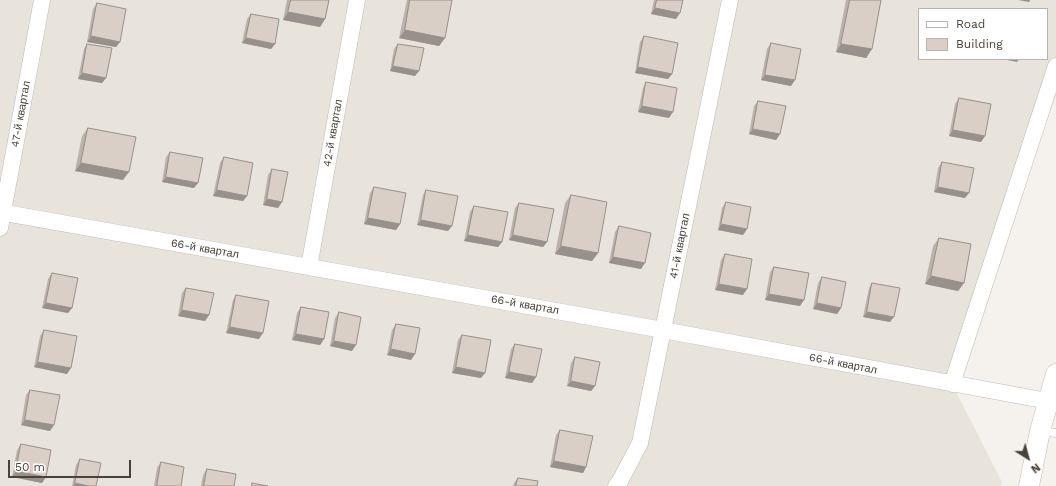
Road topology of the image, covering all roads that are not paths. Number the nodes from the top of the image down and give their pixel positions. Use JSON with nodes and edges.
{"nodes":[{"id":1,"x":42,"y":0,"type":"edge"},
{"id":2,"x":357,"y":0,"type":"edge"},
{"id":3,"x":730,"y":0,"type":"edge"},
{"id":4,"x":1056,"y":66,"type":"edge"},
{"id":5,"x":1,"y":218,"type":"edge"},
{"id":6,"x":309,"y":267,"type":"junction"},
{"id":7,"x":663,"y":330,"type":"junction"},
{"id":8,"x":1056,"y":374,"type":"edge"},
{"id":9,"x":952,"y":384,"type":"junction"},
{"id":10,"x":1048,"y":402,"type":"junction"},
{"id":11,"x":1048,"y":432,"type":"edge"},
{"id":12,"x":616,"y":486,"type":"edge"},
{"id":13,"x":1029,"y":486,"type":"edge"}],
"edges":[{"from":1,"to":5,"type":"street","name":"47-й квартал"},
{"from":2,"to":6,"type":"street","name":"42-й квартал"},
{"from":3,"to":7,"type":"street","name":"41-й квартал"},
{"from":4,"to":9,"type":"street"},
{"from":5,"to":6,"type":"street","name":"66-й квартал"},
{"from":6,"to":7,"type":"street","name":"66-й квартал"},
{"from":7,"to":9,"type":"street","name":"66-й квартал"},
{"from":7,"to":12,"type":"street","name":"41-й квартал"},
{"from":8,"to":10,"type":"street"},
{"from":9,"to":10,"type":"street","name":"66-й квартал"},
{"from":10,"to":11,"type":"street"},
{"from":11,"to":13,"type":"street"}]}
